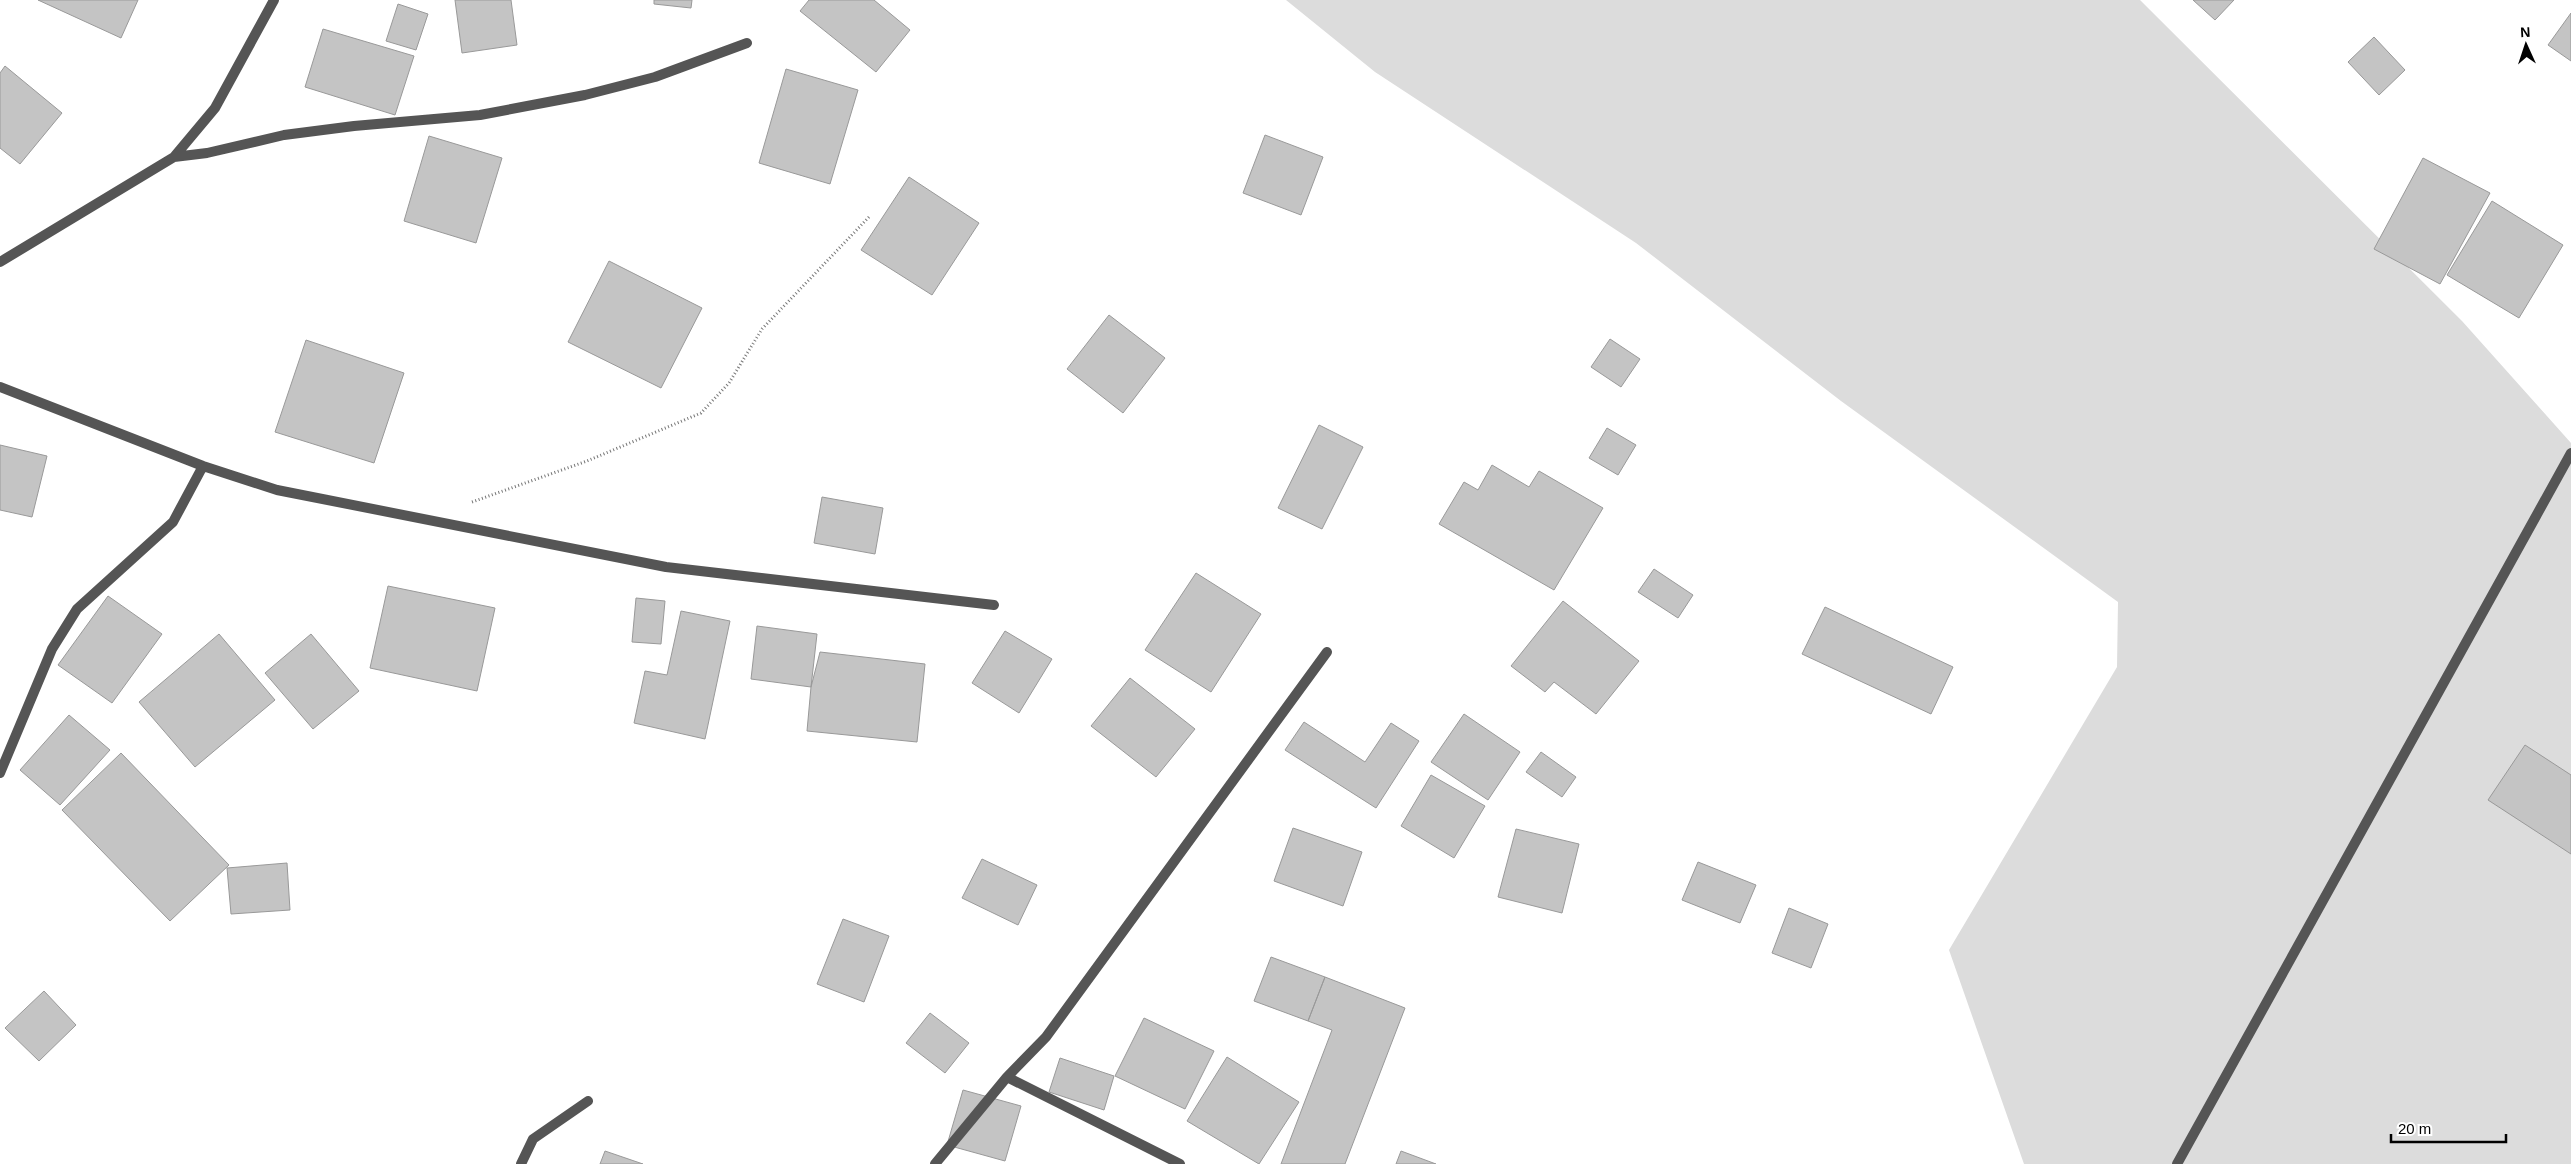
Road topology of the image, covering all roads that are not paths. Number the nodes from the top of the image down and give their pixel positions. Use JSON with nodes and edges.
{"nodes":[{"id":1,"x":274,"y":0,"type":"edge"},
{"id":2,"x":746,"y":43,"type":"dead end"},
{"id":3,"x":174,"y":157,"type":"junction"},
{"id":4,"x":0,"y":262,"type":"edge"},
{"id":5,"x":0,"y":387,"type":"edge"},
{"id":6,"x":2571,"y":452,"type":"edge"},
{"id":7,"x":203,"y":466,"type":"junction"},
{"id":8,"x":994,"y":605,"type":"dead end"},
{"id":9,"x":1327,"y":652,"type":"dead end"},
{"id":10,"x":0,"y":774,"type":"edge"},
{"id":11,"x":1007,"y":1077,"type":"junction"},
{"id":12,"x":588,"y":1101,"type":"dead end"},
{"id":13,"x":520,"y":1164,"type":"edge"},
{"id":14,"x":935,"y":1164,"type":"edge"},
{"id":15,"x":1180,"y":1164,"type":"edge"},
{"id":16,"x":2177,"y":1164,"type":"edge"}],
"edges":[{"from":1,"to":3,"type":"street"},
{"from":2,"to":3,"type":"street"},
{"from":3,"to":4,"type":"street"},
{"from":5,"to":7,"type":"street"},
{"from":6,"to":16,"type":"street"},
{"from":7,"to":8,"type":"street"},
{"from":7,"to":10,"type":"street"},
{"from":9,"to":11,"type":"street"},
{"from":11,"to":14,"type":"street"},
{"from":11,"to":15,"type":"street"},
{"from":12,"to":13,"type":"street"}]}
